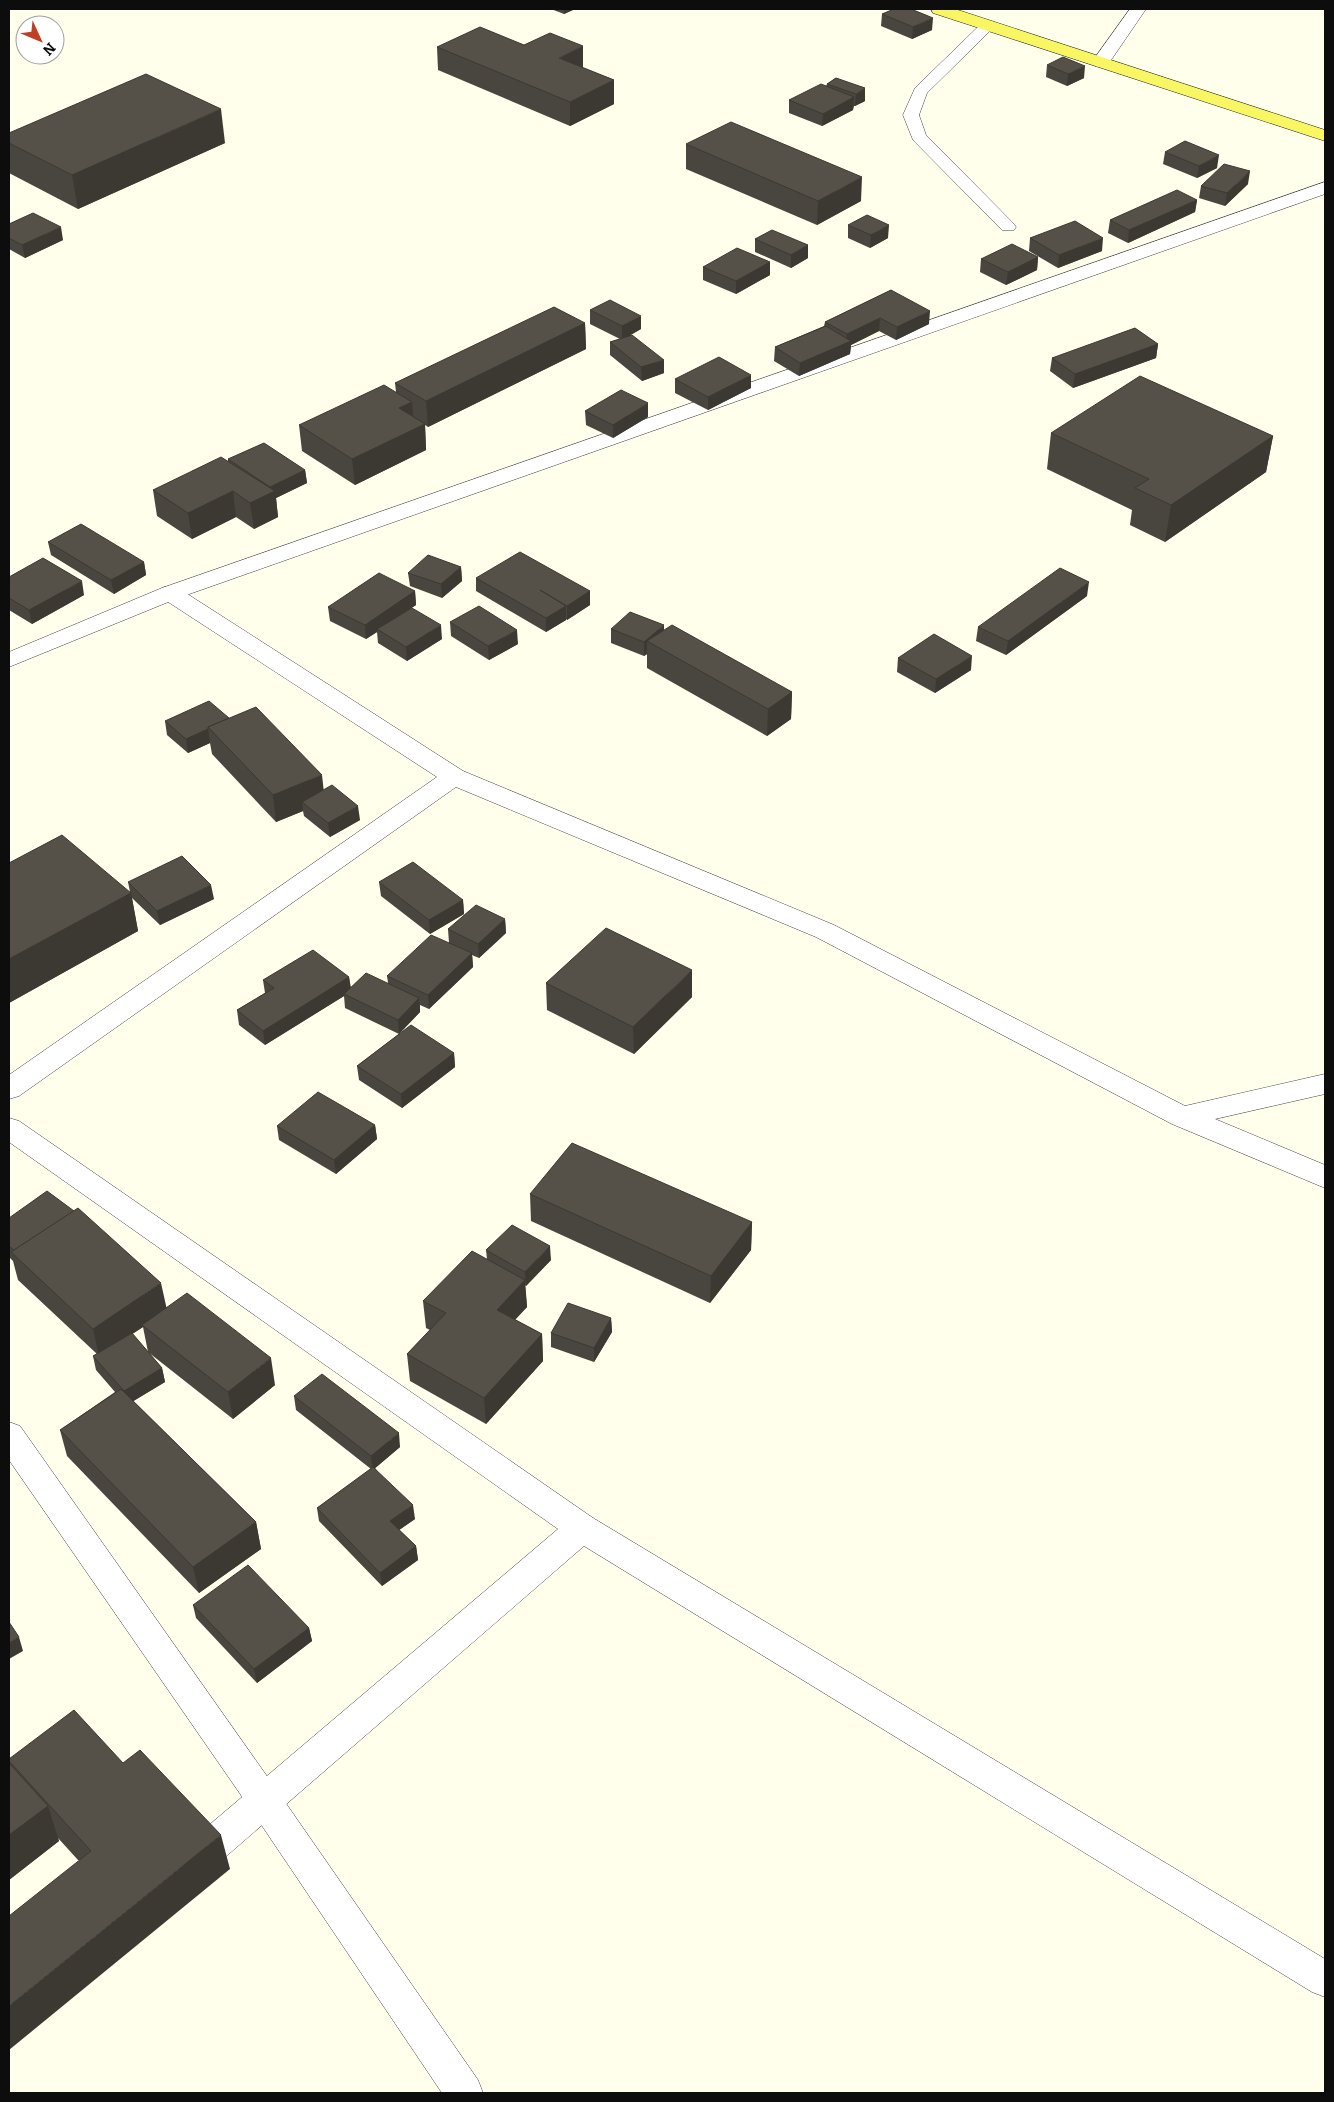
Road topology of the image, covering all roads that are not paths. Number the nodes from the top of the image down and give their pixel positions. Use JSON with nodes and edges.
{"nodes":[{"id":1,"x":939,"y":9,"type":"edge"},
{"id":2,"x":1138,"y":9,"type":"edge"},
{"id":3,"x":988,"y":25,"type":"junction"},
{"id":4,"x":1101,"y":62,"type":"junction"},
{"id":5,"x":1325,"y":136,"type":"edge"},
{"id":6,"x":1325,"y":188,"type":"edge"},
{"id":7,"x":1008,"y":227,"type":"dead end"},
{"id":8,"x":170,"y":593,"type":"junction"},
{"id":9,"x":9,"y":660,"type":"edge"},
{"id":10,"x":454,"y":777,"type":"junction"},
{"id":11,"x":1325,"y":1084,"type":"edge"},
{"id":12,"x":9,"y":1088,"type":"edge"},
{"id":13,"x":1182,"y":1117,"type":"junction"},
{"id":14,"x":9,"y":1128,"type":"edge"},
{"id":15,"x":1325,"y":1177,"type":"edge"},
{"id":16,"x":9,"y":1435,"type":"edge"},
{"id":17,"x":582,"y":1528,"type":"junction"},
{"id":18,"x":264,"y":1800,"type":"junction"},
{"id":19,"x":174,"y":1878,"type":"edge"},
{"id":20,"x":1325,"y":1979,"type":"edge"},
{"id":21,"x":464,"y":2093,"type":"edge"}],
"edges":[{"from":1,"to":3,"type":"main road"},
{"from":2,"to":4,"type":"street"},
{"from":3,"to":4,"type":"main road"},
{"from":3,"to":7,"type":"lane"},
{"from":4,"to":5,"type":"main road"},
{"from":6,"to":8,"type":"street"},
{"from":8,"to":9,"type":"street"},
{"from":8,"to":10,"type":"street"},
{"from":10,"to":12,"type":"street"},
{"from":10,"to":13,"type":"street"},
{"from":11,"to":13,"type":"street"},
{"from":13,"to":15,"type":"street"},
{"from":14,"to":17,"type":"street"},
{"from":16,"to":18,"type":"street"},
{"from":17,"to":18,"type":"street"},
{"from":17,"to":20,"type":"street"},
{"from":18,"to":19,"type":"street"},
{"from":18,"to":21,"type":"street"}]}
